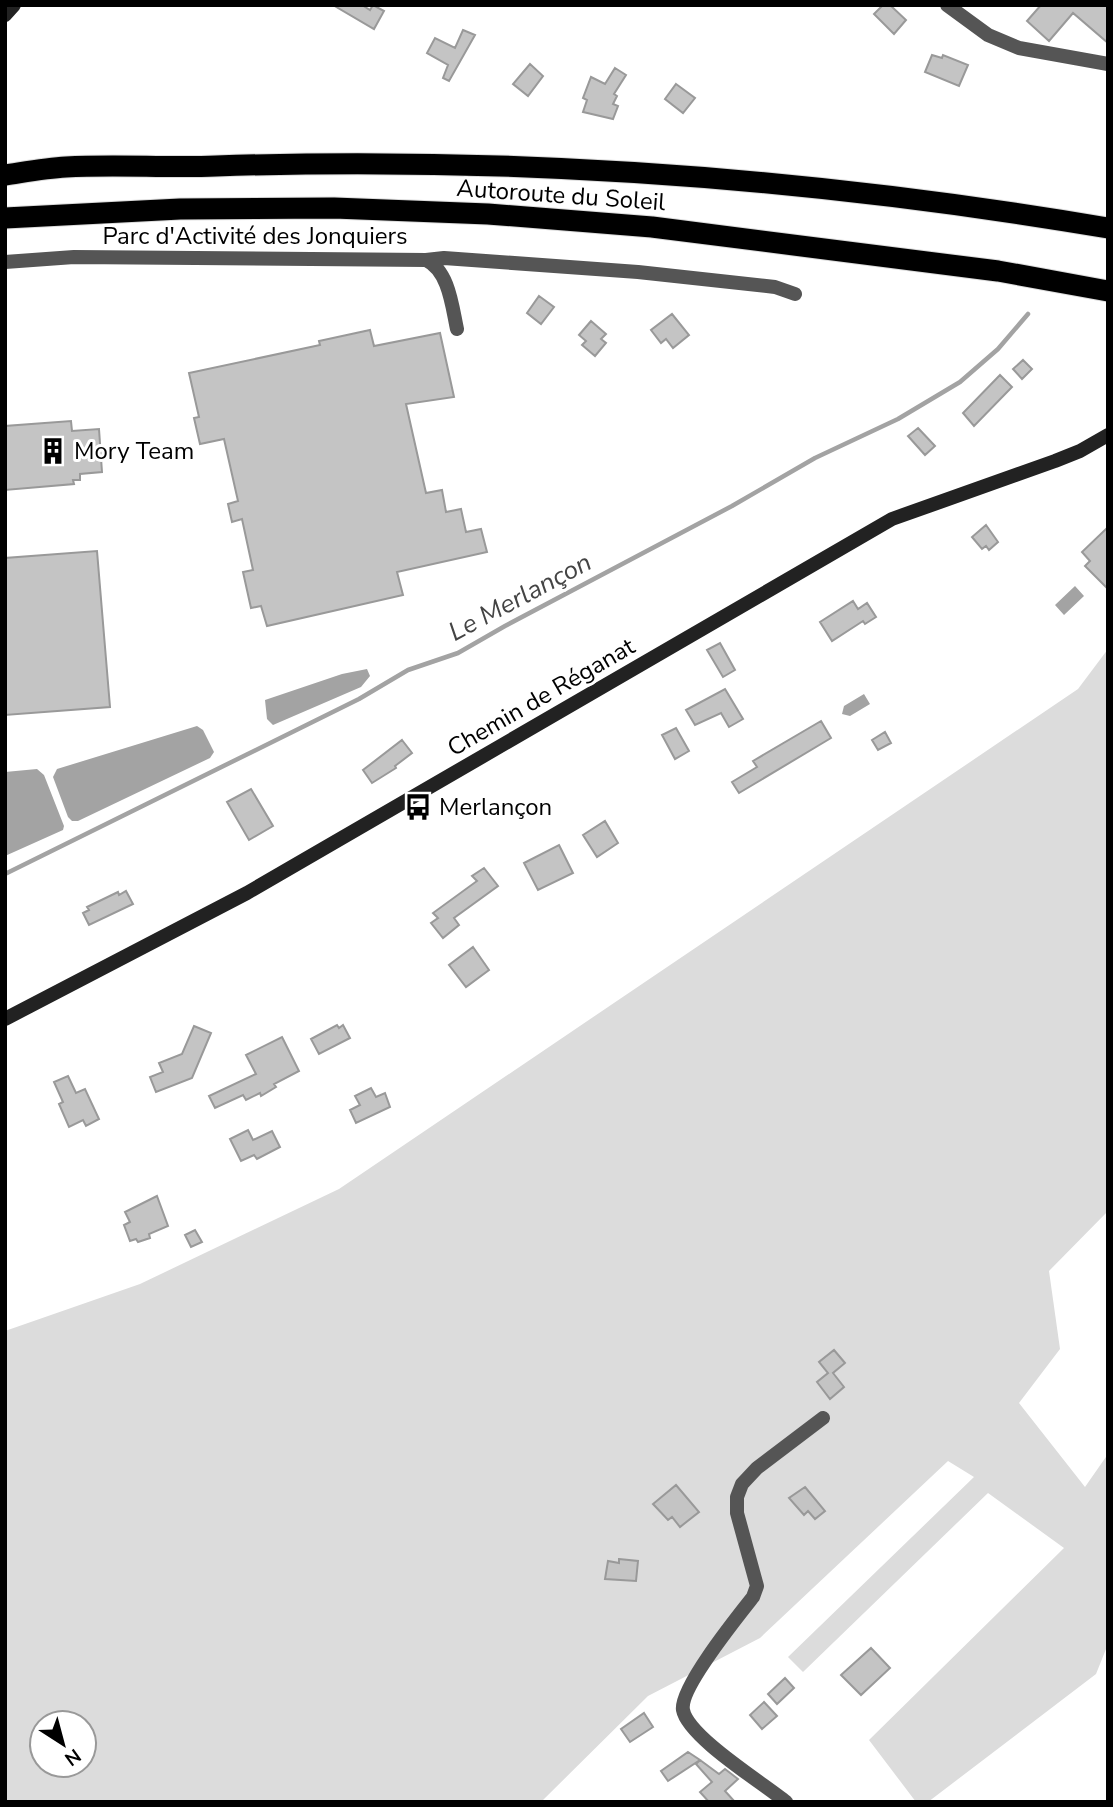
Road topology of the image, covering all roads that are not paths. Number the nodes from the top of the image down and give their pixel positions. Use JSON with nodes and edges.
{"nodes":[{"id":1,"x":15,"y":5,"type":"edge"},
{"id":2,"x":947,"y":5,"type":"edge"},
{"id":3,"x":5,"y":15,"type":"edge"},
{"id":4,"x":1108,"y":65,"type":"edge"},
{"id":5,"x":5,"y":175,"type":"edge"},
{"id":6,"x":5,"y":218,"type":"edge"},
{"id":7,"x":1108,"y":228,"type":"edge"},
{"id":8,"x":426,"y":260,"type":"junction"},
{"id":9,"x":5,"y":262,"type":"edge"},
{"id":10,"x":1108,"y":291,"type":"edge"},
{"id":11,"x":795,"y":293,"type":"dead end"},
{"id":12,"x":457,"y":329,"type":"dead end"},
{"id":13,"x":1108,"y":435,"type":"edge"},
{"id":14,"x":5,"y":1019,"type":"edge"},
{"id":15,"x":823,"y":1418,"type":"dead end"},
{"id":16,"x":786,"y":1802,"type":"edge"}],
"edges":[{"from":1,"to":3,"type":"street"},
{"from":2,"to":4,"type":"street"},
{"from":5,"to":7,"type":"highway","name":"Autoroute du Soleil"},
{"from":6,"to":10,"type":"highway","name":"Autoroute du Soleil"},
{"from":8,"to":9,"type":"street","name":"Parc d'Activité des Jonquiers"},
{"from":8,"to":11,"type":"street"},
{"from":8,"to":12,"type":"street","name":"Parc d'Activité des Jonquiers"},
{"from":13,"to":14,"type":"street","name":"Chemin de Réganat"},
{"from":15,"to":16,"type":"street"}]}
